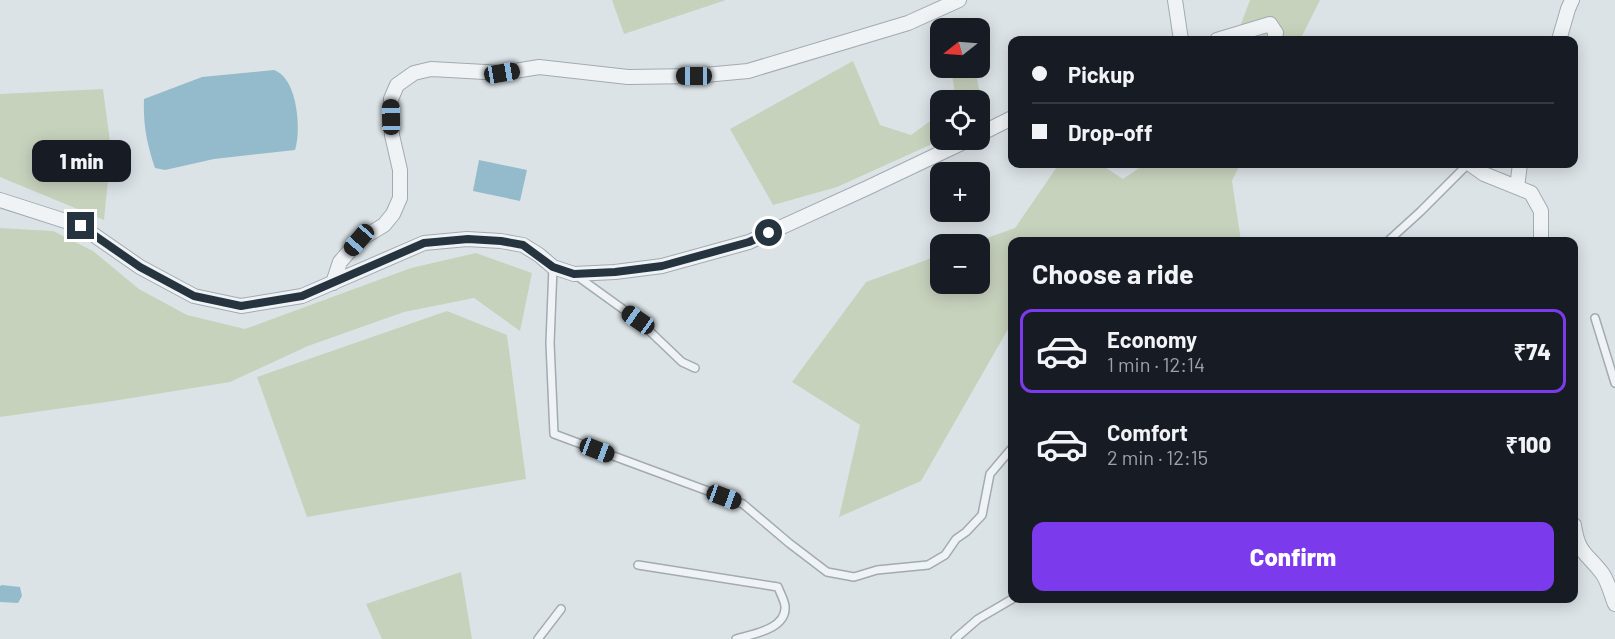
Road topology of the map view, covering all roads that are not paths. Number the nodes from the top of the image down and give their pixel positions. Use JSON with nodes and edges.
{"nodes":[{"id":1,"x":959,"y":0,"type":"edge"},
{"id":2,"x":1175,"y":0,"type":"edge"},
{"id":3,"x":1572,"y":0,"type":"edge"},
{"id":4,"x":1180,"y":36,"type":"edge"},
{"id":5,"x":1230,"y":36,"type":"edge"},
{"id":6,"x":1275,"y":36,"type":"edge"},
{"id":7,"x":1560,"y":36,"type":"edge"},
{"id":8,"x":1008,"y":120,"type":"edge"},
{"id":9,"x":990,"y":129,"type":"edge"},
{"id":10,"x":947,"y":150,"type":"edge"},
{"id":11,"x":1465,"y":168,"type":"edge"},
{"id":12,"x":1475,"y":168,"type":"edge"},
{"id":13,"x":1519,"y":168,"type":"edge"},
{"id":14,"x":1517,"y":187,"type":"junction"},
{"id":15,"x":0,"y":200,"type":"edge"},
{"id":16,"x":1392,"y":237,"type":"edge"},
{"id":17,"x":1541,"y":237,"type":"edge"},
{"id":18,"x":553,"y":267,"type":"junction"},
{"id":19,"x":574,"y":274,"type":"junction"},
{"id":20,"x":333,"y":283,"type":"junction"},
{"id":21,"x":1595,"y":318,"type":"dead end"},
{"id":22,"x":695,"y":368,"type":"dead end"},
{"id":23,"x":1615,"y":383,"type":"edge"},
{"id":24,"x":1008,"y":453,"type":"edge"},
{"id":25,"x":1578,"y":544,"type":"edge"},
{"id":26,"x":638,"y":565,"type":"dead end"},
{"id":27,"x":1008,"y":602,"type":"edge"},
{"id":28,"x":1615,"y":604,"type":"edge"},
{"id":29,"x":561,"y":609,"type":"dead end"},
{"id":30,"x":538,"y":639,"type":"edge"},
{"id":31,"x":736,"y":639,"type":"edge"},
{"id":32,"x":955,"y":639,"type":"edge"}],
"edges":[{"from":1,"to":20,"type":"street"},
{"from":2,"to":4,"type":"street"},
{"from":3,"to":7,"type":"street"},
{"from":5,"to":6,"type":"street"},
{"from":8,"to":9,"type":"street"},
{"from":10,"to":19,"type":"street"},
{"from":11,"to":16,"type":"lane"},
{"from":12,"to":14,"type":"street"},
{"from":13,"to":14,"type":"street"},
{"from":14,"to":17,"type":"street"},
{"from":15,"to":20,"type":"street"},
{"from":18,"to":19,"type":"street"},
{"from":18,"to":20,"type":"street"},
{"from":18,"to":24,"type":"lane"},
{"from":19,"to":22,"type":"lane"},
{"from":21,"to":23,"type":"lane"},
{"from":25,"to":28,"type":"street"},
{"from":26,"to":31,"type":"lane"},
{"from":27,"to":32,"type":"lane"},
{"from":29,"to":30,"type":"lane"}]}
